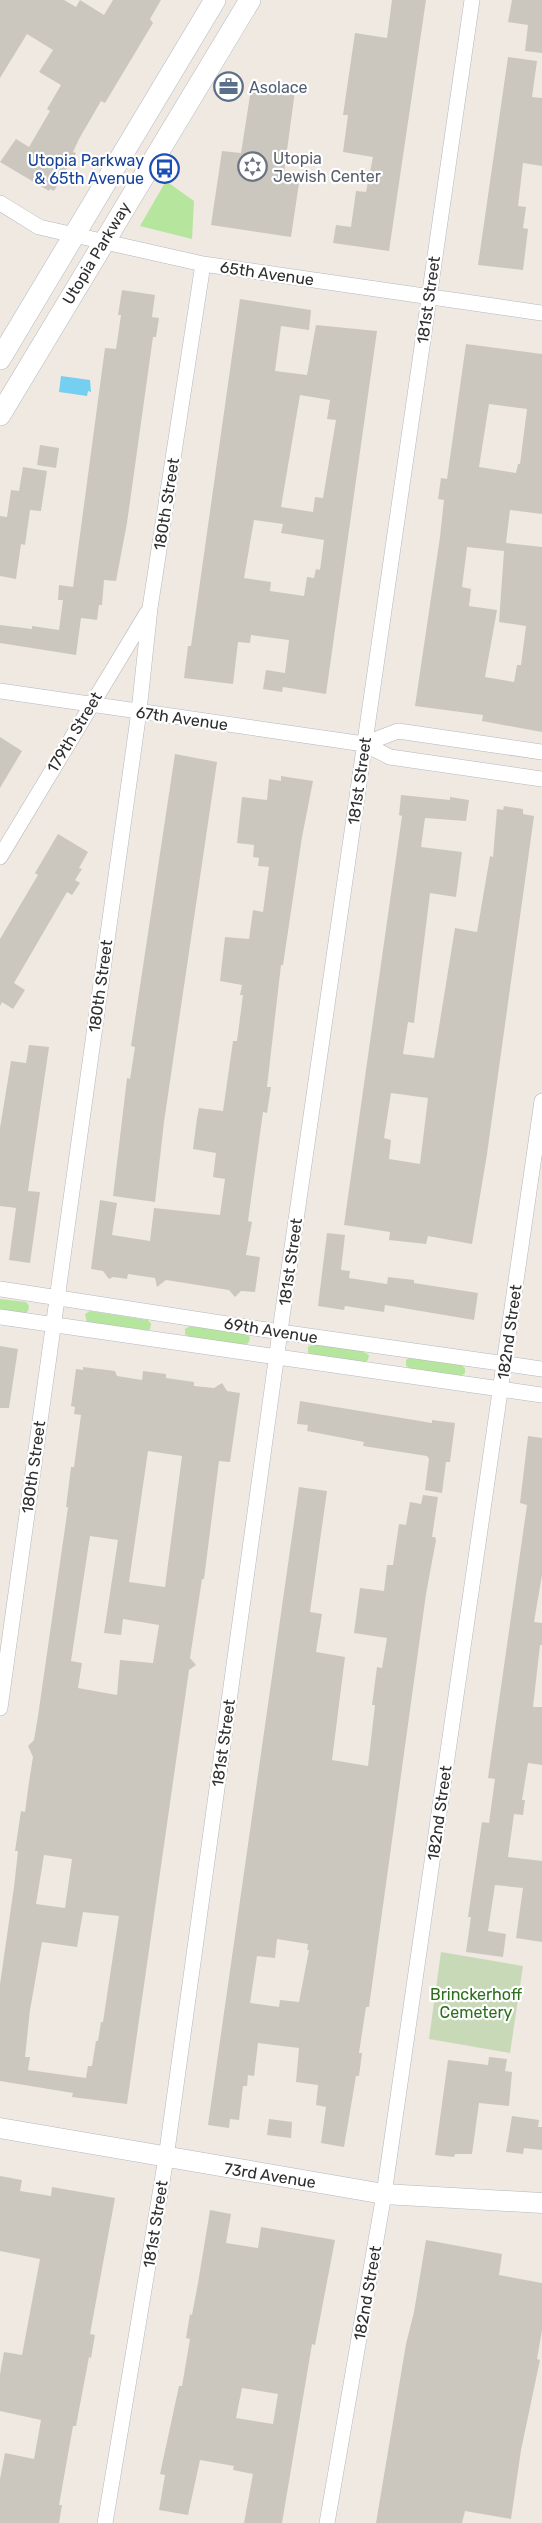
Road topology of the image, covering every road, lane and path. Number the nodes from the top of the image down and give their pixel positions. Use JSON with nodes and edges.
{"nodes":[{"id":1,"x":214,"y":0,"type":"edge"},
{"id":2,"x":249,"y":0,"type":"edge"},
{"id":3,"x":472,"y":0,"type":"edge"},
{"id":4,"x":0,"y":203,"type":"edge"},
{"id":5,"x":75,"y":235,"type":"junction"},
{"id":6,"x":104,"y":242,"type":"junction"},
{"id":7,"x":203,"y":264,"type":"junction"},
{"id":8,"x":428,"y":296,"type":"junction"},
{"id":9,"x":542,"y":313,"type":"edge"},
{"id":10,"x":0,"y":359,"type":"edge"},
{"id":11,"x":0,"y":415,"type":"edge"},
{"id":12,"x":150,"y":608,"type":"junction"},
{"id":13,"x":0,"y":692,"type":"edge"},
{"id":14,"x":90,"y":705,"type":"junction"},
{"id":15,"x":139,"y":711,"type":"junction"},
{"id":16,"x":364,"y":744,"type":"junction"},
{"id":17,"x":542,"y":752,"type":"edge"},
{"id":18,"x":542,"y":779,"type":"edge"},
{"id":19,"x":0,"y":857,"type":"edge"},
{"id":20,"x":542,"y":1101,"type":"edge"},
{"id":21,"x":0,"y":1289,"type":"edge"},
{"id":22,"x":56,"y":1298,"type":"junction"},
{"id":23,"x":169,"y":1313,"type":"junction"},
{"id":24,"x":0,"y":1317,"type":"edge"},
{"id":25,"x":52,"y":1324,"type":"junction"},
{"id":26,"x":280,"y":1332,"type":"junction"},
{"id":27,"x":166,"y":1340,"type":"junction"},
{"id":28,"x":392,"y":1348,"type":"junction"},
{"id":29,"x":276,"y":1356,"type":"junction"},
{"id":30,"x":504,"y":1364,"type":"junction"},
{"id":31,"x":542,"y":1369,"type":"edge"},
{"id":32,"x":387,"y":1372,"type":"junction"},
{"id":33,"x":502,"y":1389,"type":"junction"},
{"id":34,"x":542,"y":1395,"type":"edge"},
{"id":35,"x":0,"y":1708,"type":"edge"},
{"id":36,"x":0,"y":2128,"type":"edge"},
{"id":37,"x":166,"y":2158,"type":"junction"},
{"id":38,"x":384,"y":2194,"type":"junction"},
{"id":39,"x":542,"y":2203,"type":"edge"},
{"id":40,"x":105,"y":2523,"type":"edge"},
{"id":41,"x":327,"y":2523,"type":"edge"}],
"edges":[{"from":1,"to":5,"type":"main road","name":"Utopia Parkway"},
{"from":2,"to":6,"type":"main road","name":"Utopia Parkway"},
{"from":3,"to":8,"type":"street","name":"181st Street"},
{"from":4,"to":5,"type":"street","name":"65th Avenue"},
{"from":5,"to":6,"type":"street","name":"65th Avenue"},
{"from":5,"to":10,"type":"main road","name":"Utopia Parkway"},
{"from":6,"to":7,"type":"street","name":"65th Avenue"},
{"from":6,"to":11,"type":"main road","name":"Utopia Parkway"},
{"from":7,"to":8,"type":"street","name":"65th Avenue"},
{"from":7,"to":12,"type":"street","name":"180th Street"},
{"from":8,"to":9,"type":"street","name":"65th Avenue"},
{"from":8,"to":16,"type":"street","name":"181st Street"},
{"from":12,"to":14,"type":"street","name":"179th Street"},
{"from":12,"to":15,"type":"street","name":"180th Street"},
{"from":13,"to":14,"type":"street","name":"67th Avenue"},
{"from":14,"to":15,"type":"street","name":"67th Avenue"},
{"from":14,"to":19,"type":"street","name":"179th Street"},
{"from":15,"to":16,"type":"street","name":"67th Avenue"},
{"from":15,"to":22,"type":"street","name":"180th Street"},
{"from":16,"to":17,"type":"street"},
{"from":16,"to":18,"type":"street","name":"67th Avenue"},
{"from":16,"to":26,"type":"street","name":"181st Street"},
{"from":20,"to":30,"type":"street","name":"182nd Street"},
{"from":21,"to":22,"type":"street","name":"69th Avenue"},
{"from":22,"to":23,"type":"street","name":"69th Avenue"},
{"from":22,"to":25,"type":"street","name":"180th Street"},
{"from":23,"to":26,"type":"street","name":"69th Avenue"},
{"from":23,"to":27,"type":"street"},
{"from":24,"to":25,"type":"street","name":"69th Avenue"},
{"from":25,"to":27,"type":"street","name":"69th Avenue"},
{"from":25,"to":35,"type":"street","name":"180th Street"},
{"from":26,"to":28,"type":"street","name":"69th Avenue"},
{"from":26,"to":29,"type":"street","name":"181st Street"},
{"from":27,"to":29,"type":"street","name":"69th Avenue"},
{"from":28,"to":30,"type":"street","name":"69th Avenue"},
{"from":28,"to":32,"type":"street"},
{"from":29,"to":32,"type":"street","name":"69th Avenue"},
{"from":29,"to":37,"type":"street","name":"181st Street"},
{"from":30,"to":31,"type":"street","name":"69th Avenue"},
{"from":30,"to":33,"type":"street","name":"182nd Street"},
{"from":32,"to":33,"type":"street","name":"69th Avenue"},
{"from":33,"to":34,"type":"street","name":"69th Avenue"},
{"from":33,"to":38,"type":"street","name":"182nd Street"},
{"from":36,"to":37,"type":"street","name":"73rd Avenue"},
{"from":37,"to":38,"type":"street","name":"73rd Avenue"},
{"from":37,"to":40,"type":"street","name":"181st Street"},
{"from":38,"to":39,"type":"street","name":"73rd Avenue"},
{"from":38,"to":41,"type":"street","name":"182nd Street"}]}
